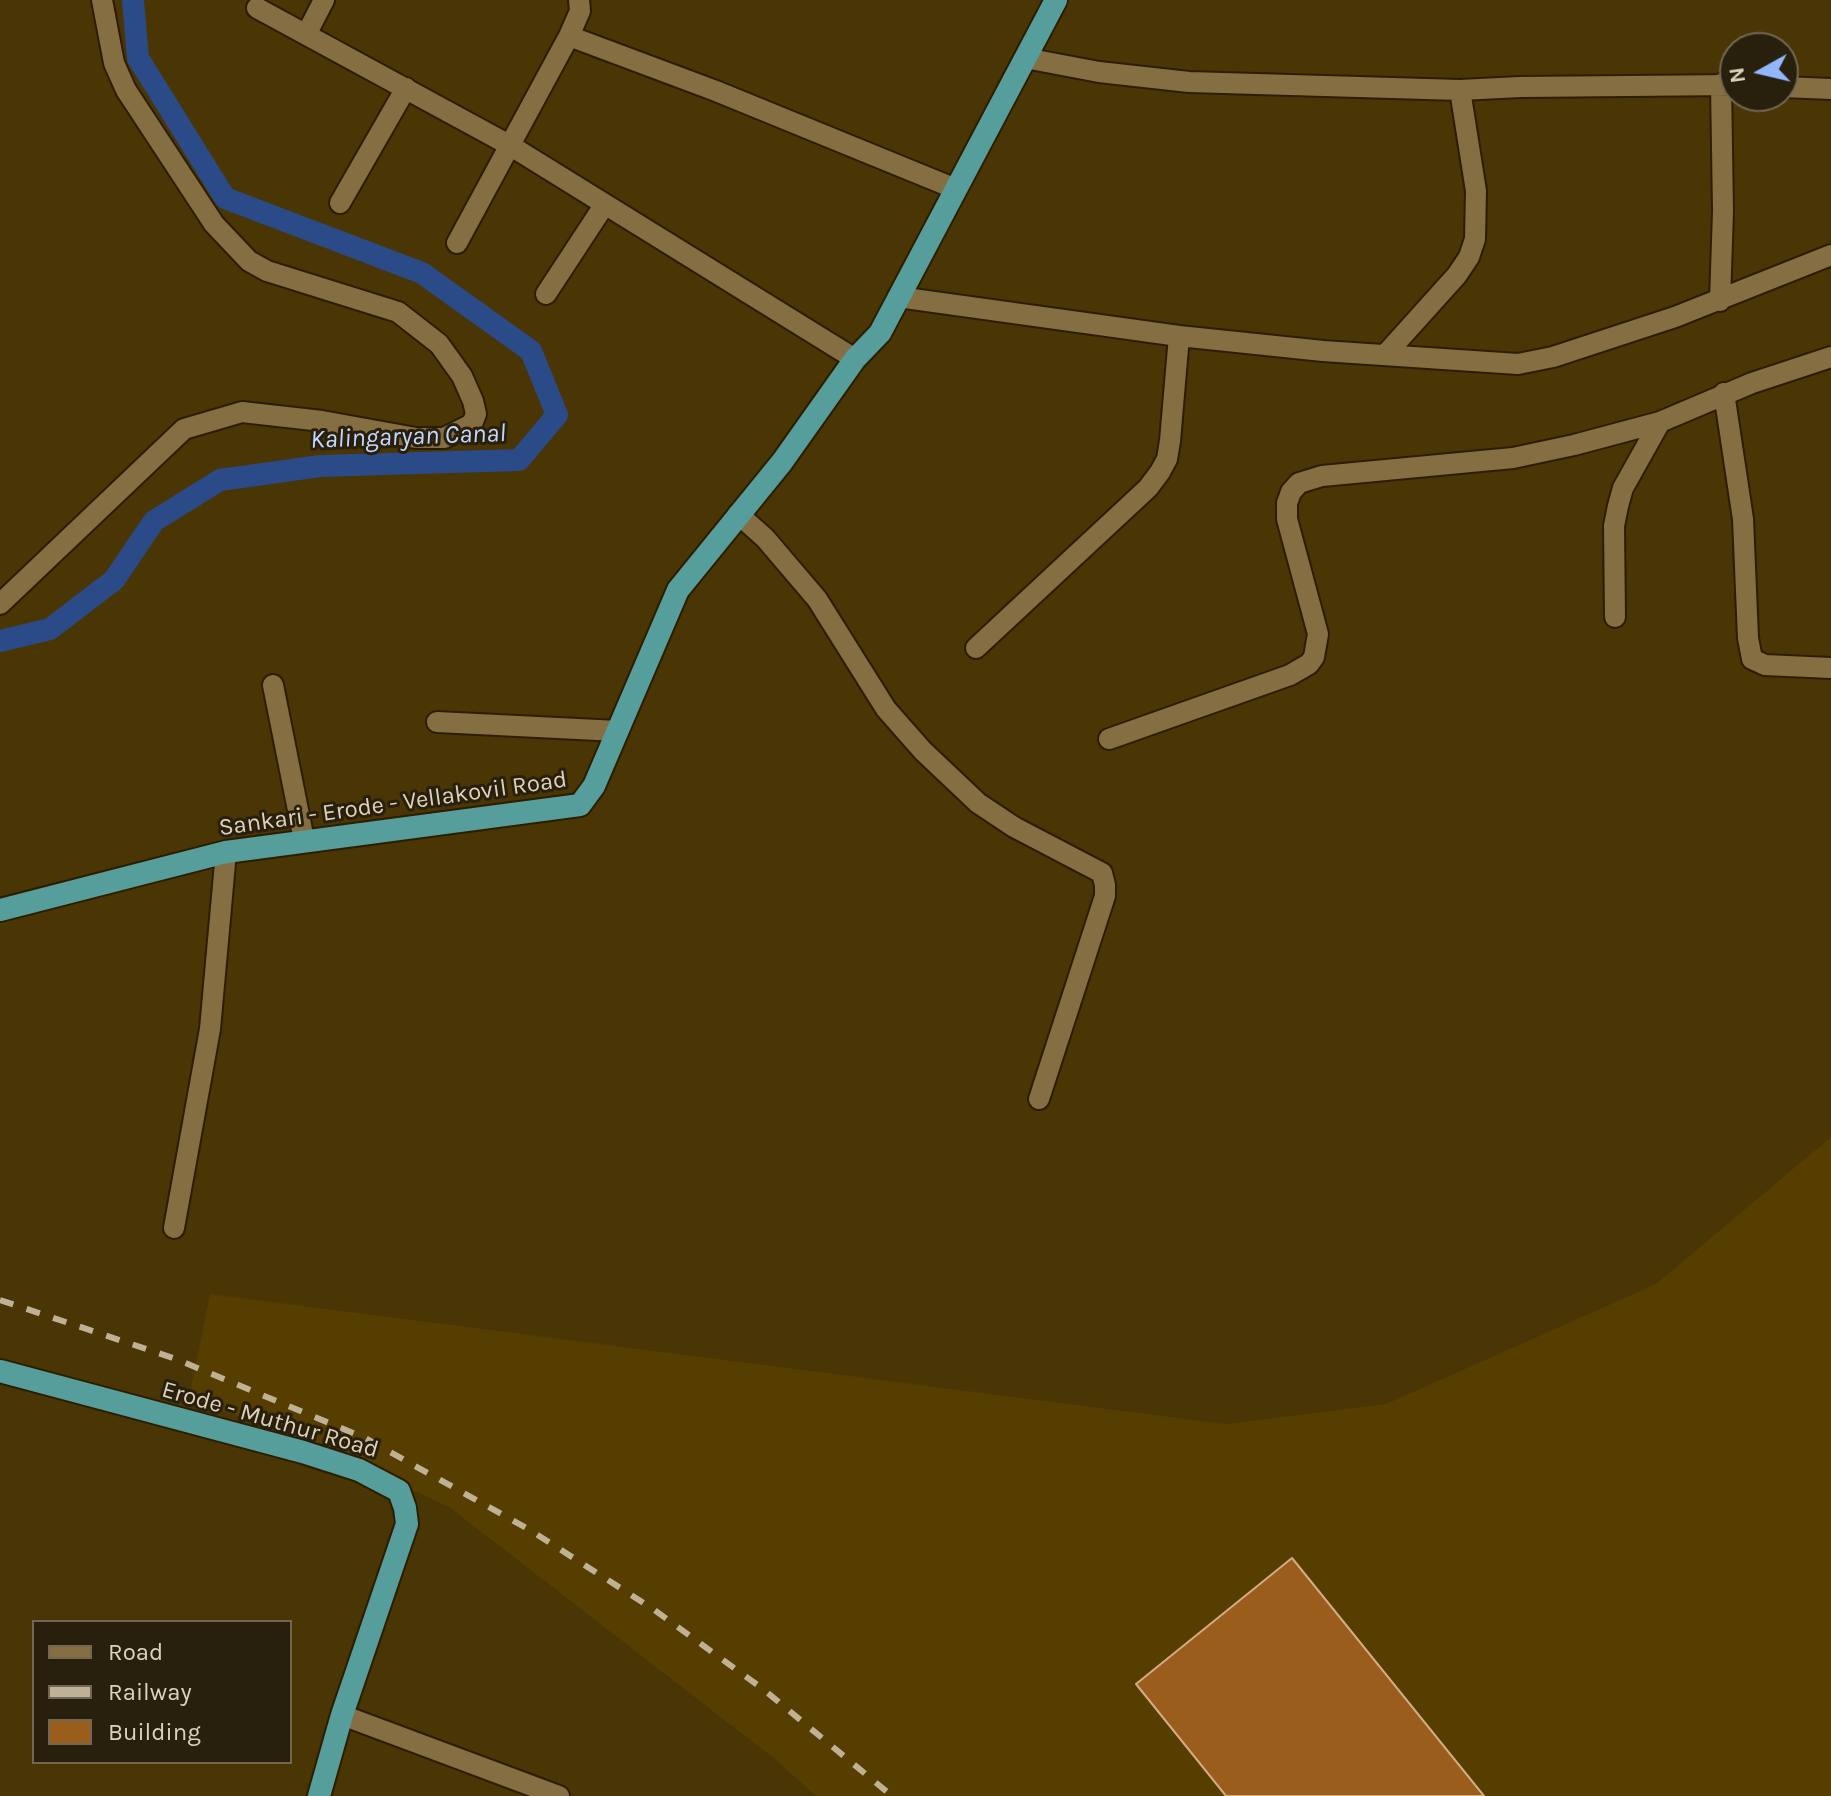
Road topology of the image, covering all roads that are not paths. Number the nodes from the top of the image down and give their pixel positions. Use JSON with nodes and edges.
{"nodes":[{"id":1,"x":102,"y":0,"type":"edge"},
{"id":2,"x":324,"y":0,"type":"edge"},
{"id":3,"x":579,"y":0,"type":"edge"},
{"id":4,"x":1056,"y":0,"type":"edge"},
{"id":5,"x":257,"y":8,"type":"dead end"},
{"id":6,"x":307,"y":33,"type":"junction"},
{"id":7,"x":569,"y":36,"type":"junction"},
{"id":8,"x":1025,"y":58,"type":"junction"},
{"id":9,"x":1719,"y":84,"type":"edge"},
{"id":10,"x":406,"y":88,"type":"junction"},
{"id":11,"x":1799,"y":89,"type":"edge"},
{"id":12,"x":1460,"y":90,"type":"junction"},
{"id":13,"x":1830,"y":94,"type":"edge"},
{"id":14,"x":1727,"y":112,"type":"edge"},
{"id":15,"x":511,"y":146,"type":"junction"},
{"id":16,"x":956,"y":189,"type":"junction"},
{"id":17,"x":340,"y":203,"type":"dead end"},
{"id":18,"x":605,"y":204,"type":"junction"},
{"id":19,"x":457,"y":243,"type":"dead end"},
{"id":20,"x":1831,"y":255,"type":"edge"},
{"id":21,"x":546,"y":294,"type":"dead end"},
{"id":22,"x":898,"y":297,"type":"junction"},
{"id":23,"x":1720,"y":301,"type":"junction"},
{"id":24,"x":1179,"y":336,"type":"junction"},
{"id":25,"x":1385,"y":355,"type":"junction"},
{"id":26,"x":1831,"y":357,"type":"edge"},
{"id":27,"x":855,"y":359,"type":"junction"},
{"id":28,"x":1724,"y":393,"type":"junction"},
{"id":29,"x":1660,"y":422,"type":"junction"},
{"id":30,"x":738,"y":514,"type":"junction"},
{"id":31,"x":0,"y":604,"type":"edge"},
{"id":32,"x":1615,"y":617,"type":"dead end"},
{"id":33,"x":976,"y":648,"type":"dead end"},
{"id":34,"x":1831,"y":668,"type":"edge"},
{"id":35,"x":273,"y":685,"type":"dead end"},
{"id":36,"x":437,"y":722,"type":"dead end"},
{"id":37,"x":618,"y":731,"type":"junction"},
{"id":38,"x":1109,"y":739,"type":"dead end"},
{"id":39,"x":304,"y":840,"type":"junction"},
{"id":40,"x":226,"y":852,"type":"junction"},
{"id":41,"x":0,"y":910,"type":"edge"},
{"id":42,"x":1039,"y":1099,"type":"dead end"},
{"id":43,"x":174,"y":1228,"type":"dead end"},
{"id":44,"x":0,"y":1371,"type":"edge"},
{"id":45,"x":342,"y":1715,"type":"junction"},
{"id":46,"x":319,"y":1796,"type":"edge"},
{"id":47,"x":559,"y":1796,"type":"edge"}],
"edges":[{"from":1,"to":31,"type":"street"},
{"from":2,"to":6,"type":"street"},
{"from":3,"to":7,"type":"street"},
{"from":4,"to":8,"type":"highway","name":"Sankari - Erode - Vellakovil Road"},
{"from":5,"to":6,"type":"street"},
{"from":6,"to":10,"type":"street"},
{"from":7,"to":15,"type":"street"},
{"from":7,"to":16,"type":"street"},
{"from":8,"to":12,"type":"street"},
{"from":8,"to":16,"type":"highway","name":"Sankari - Erode - Vellakovil Road"},
{"from":9,"to":12,"type":"street"},
{"from":10,"to":15,"type":"street"},
{"from":10,"to":17,"type":"street"},
{"from":11,"to":13,"type":"street"},
{"from":12,"to":25,"type":"street"},
{"from":14,"to":23,"type":"street"},
{"from":15,"to":18,"type":"street"},
{"from":15,"to":19,"type":"street"},
{"from":16,"to":22,"type":"highway","name":"Sankari - Erode - Vellakovil Road"},
{"from":18,"to":21,"type":"street"},
{"from":18,"to":27,"type":"street"},
{"from":20,"to":23,"type":"street"},
{"from":22,"to":24,"type":"street"},
{"from":22,"to":27,"type":"highway","name":"Sankari - Erode - Vellakovil Road"},
{"from":23,"to":25,"type":"street"},
{"from":24,"to":25,"type":"street"},
{"from":24,"to":33,"type":"street"},
{"from":26,"to":28,"type":"street"},
{"from":27,"to":30,"type":"highway","name":"Sankari - Erode - Vellakovil Road"},
{"from":28,"to":29,"type":"street"},
{"from":28,"to":34,"type":"street"},
{"from":29,"to":32,"type":"street"},
{"from":29,"to":38,"type":"street"},
{"from":30,"to":37,"type":"highway","name":"Sankari - Erode - Vellakovil Road"},
{"from":30,"to":42,"type":"street"},
{"from":35,"to":39,"type":"street"},
{"from":36,"to":37,"type":"street"},
{"from":37,"to":39,"type":"highway","name":"Sankari - Erode - Vellakovil Road"},
{"from":39,"to":40,"type":"highway","name":"Sankari - Erode - Vellakovil Road"},
{"from":40,"to":41,"type":"highway","name":"Sankari - Erode - Vellakovil Road"},
{"from":40,"to":43,"type":"street"},
{"from":44,"to":45,"type":"highway","name":"Erode - Muthur Road"},
{"from":45,"to":46,"type":"highway","name":"Erode - Muthur Road"},
{"from":45,"to":47,"type":"street"}]}
